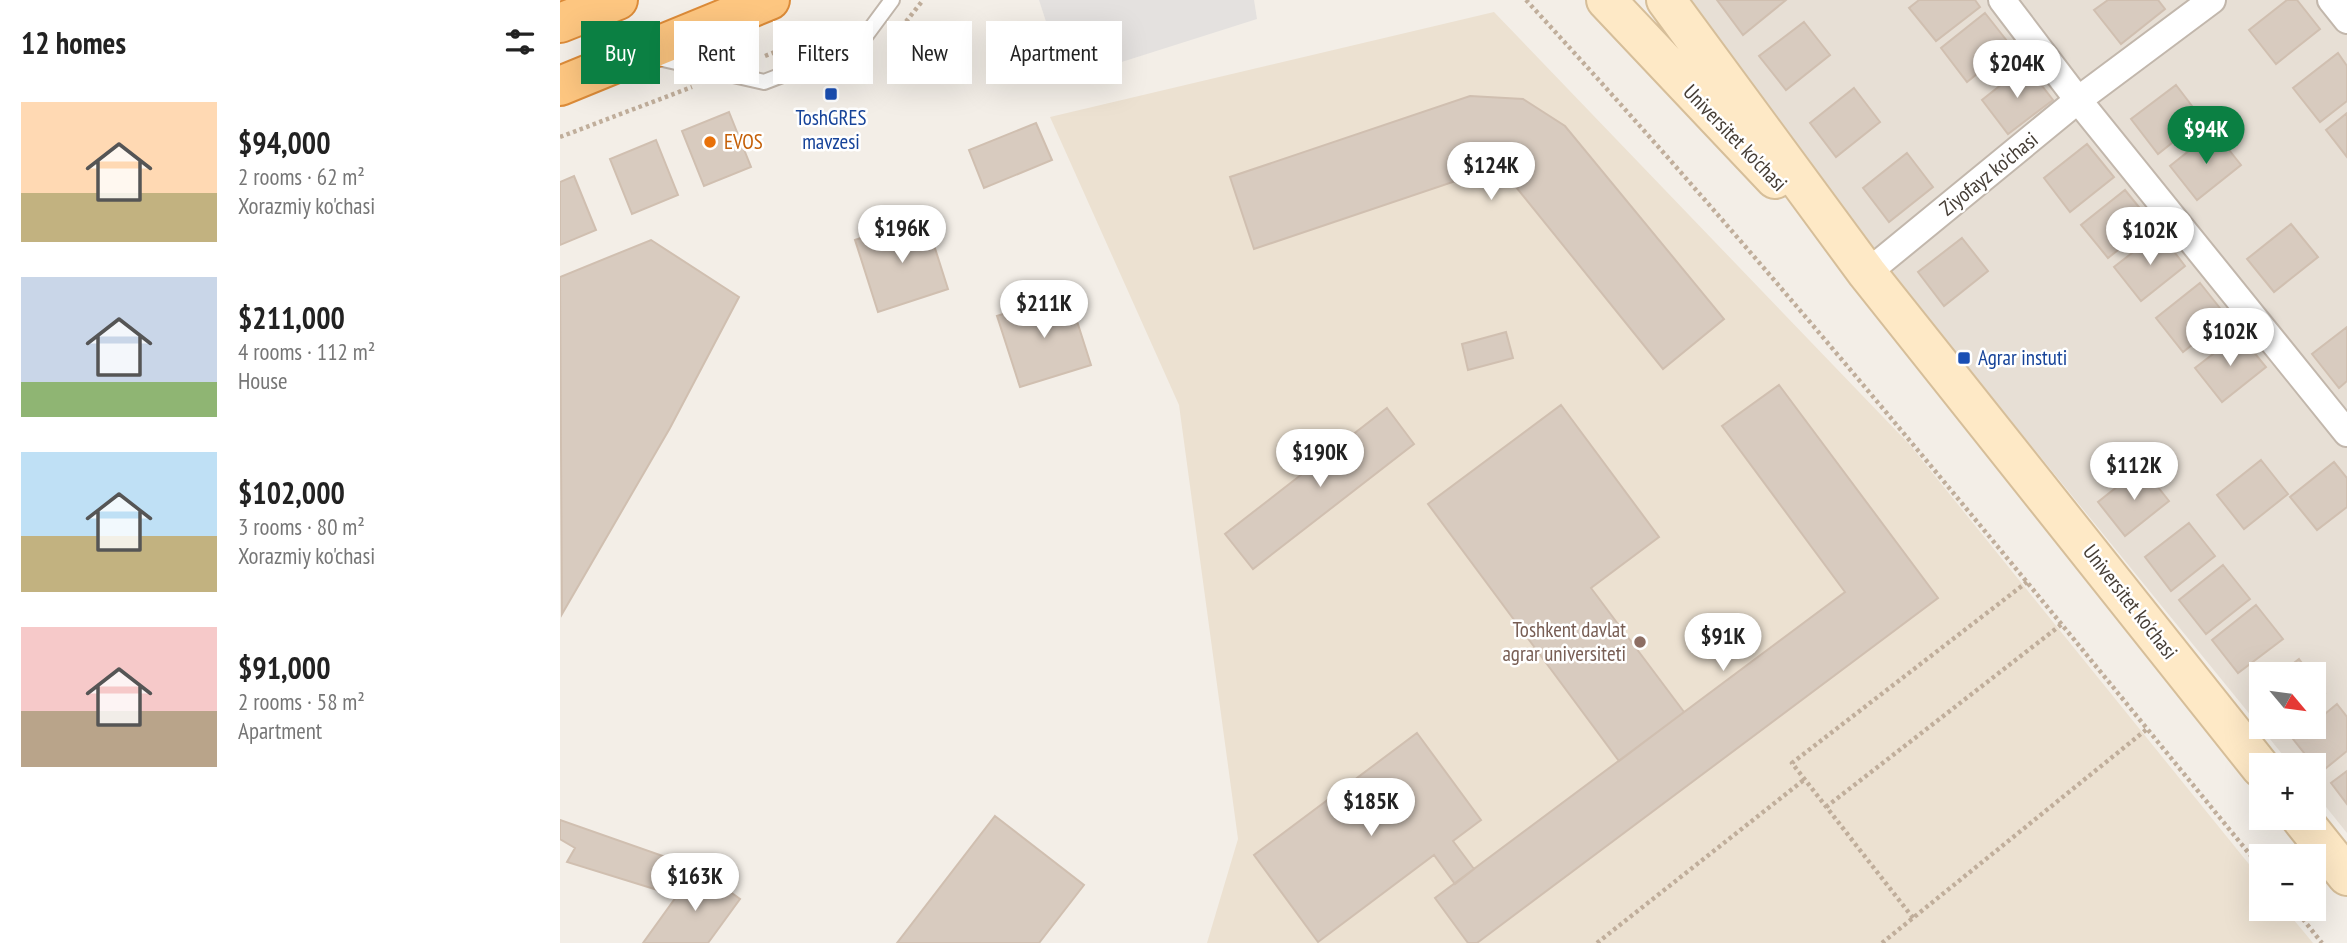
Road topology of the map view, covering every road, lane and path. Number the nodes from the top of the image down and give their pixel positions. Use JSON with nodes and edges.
{"nodes":[{"id":1,"x":618,"y":0,"type":"edge"},
{"id":2,"x":770,"y":0,"type":"edge"},
{"id":3,"x":1526,"y":0,"type":"edge"},
{"id":4,"x":1606,"y":0,"type":"edge"},
{"id":5,"x":1666,"y":0,"type":"edge"},
{"id":6,"x":2002,"y":0,"type":"edge"},
{"id":7,"x":2212,"y":0,"type":"edge"},
{"id":8,"x":2331,"y":0,"type":"edge"},
{"id":9,"x":889,"y":4,"type":"edge"},
{"id":10,"x":2347,"y":20,"type":"edge"},
{"id":11,"x":560,"y":23,"type":"edge"},
{"id":12,"x":660,"y":45,"type":"edge"},
{"id":13,"x":759,"y":59,"type":"edge"},
{"id":14,"x":581,"y":77,"type":"edge"},
{"id":15,"x":759,"y":81,"type":"edge"},
{"id":16,"x":560,"y":86,"type":"edge"},
{"id":17,"x":2078,"y":100,"type":"junction"},
{"id":18,"x":1867,"y":272,"type":"junction"},
{"id":19,"x":2347,"y":433,"type":"edge"},
{"id":20,"x":2027,"y":582,"type":"junction"},
{"id":21,"x":2062,"y":624,"type":"junction"},
{"id":22,"x":2147,"y":729,"type":"junction"},
{"id":23,"x":2249,"y":753,"type":"edge"},
{"id":24,"x":1805,"y":779,"type":"junction"},
{"id":25,"x":1826,"y":807,"type":"junction"},
{"id":26,"x":2310,"y":830,"type":"edge"},
{"id":27,"x":2249,"y":853,"type":"edge"},
{"id":28,"x":2347,"y":876,"type":"edge"},
{"id":29,"x":1913,"y":918,"type":"junction"},
{"id":30,"x":2304,"y":921,"type":"edge"},
{"id":31,"x":1597,"y":943,"type":"edge"},
{"id":32,"x":1882,"y":943,"type":"edge"},
{"id":33,"x":2322,"y":943,"type":"edge"}],
"edges":[{"from":1,"to":11,"type":"highway"},
{"from":2,"to":12,"type":"highway"},
{"from":3,"to":20,"type":"path"},
{"from":4,"to":18,"type":"main road","name":"Universitet ko'chasi"},
{"from":5,"to":18,"type":"main road","name":"Universitet ko'chasi"},
{"from":6,"to":17,"type":"street"},
{"from":7,"to":17,"type":"street","name":"Ziyofayz ko'chasi"},
{"from":8,"to":10,"type":"street"},
{"from":9,"to":13,"type":"path"},
{"from":9,"to":15,"type":"lane"},
{"from":14,"to":16,"type":"highway"},
{"from":17,"to":18,"type":"street","name":"Ziyofayz ko'chasi"},
{"from":17,"to":19,"type":"street"},
{"from":18,"to":23,"type":"main road","name":"Universitet ko'chasi"},
{"from":20,"to":21,"type":"path"},
{"from":20,"to":24,"type":"path"},
{"from":21,"to":22,"type":"path"},
{"from":21,"to":25,"type":"path"},
{"from":22,"to":27,"type":"path"},
{"from":22,"to":29,"type":"path"},
{"from":24,"to":25,"type":"path"},
{"from":24,"to":31,"type":"path"},
{"from":25,"to":29,"type":"path"},
{"from":26,"to":28,"type":"main road"},
{"from":29,"to":32,"type":"path"},
{"from":30,"to":33,"type":"path"}]}
